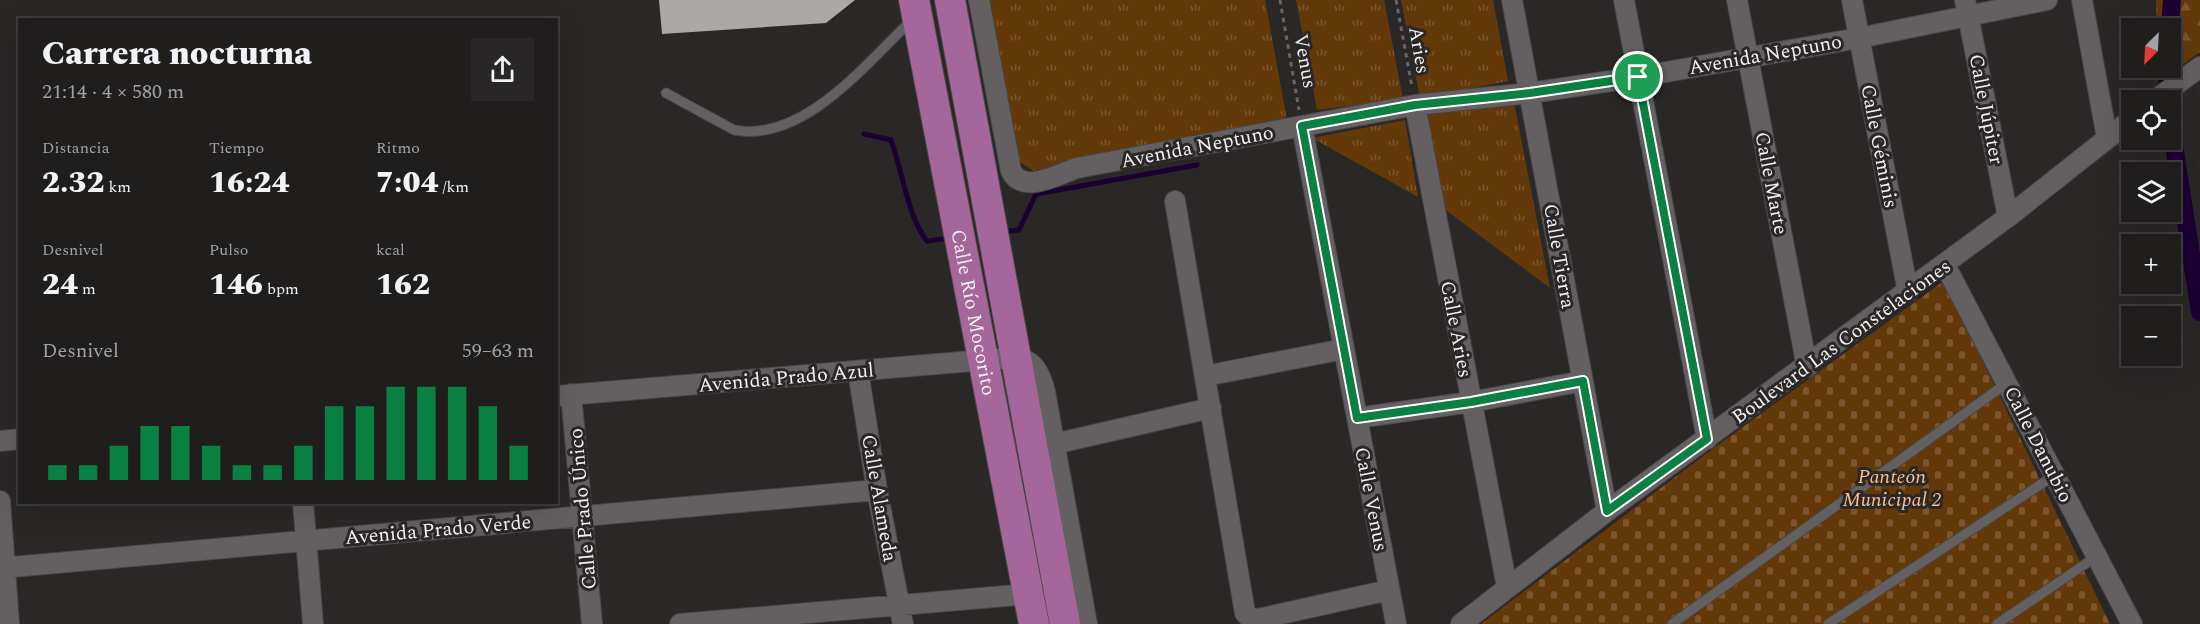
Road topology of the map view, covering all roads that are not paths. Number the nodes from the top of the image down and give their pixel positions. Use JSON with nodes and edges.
{"nodes":[{"id":1,"x":950,"y":0,"type":"edge"},
{"id":2,"x":979,"y":0,"type":"edge"},
{"id":3,"x":1512,"y":0,"type":"edge"},
{"id":4,"x":1624,"y":0,"type":"edge"},
{"id":5,"x":1737,"y":0,"type":"edge"},
{"id":6,"x":1852,"y":0,"type":"edge"},
{"id":7,"x":2047,"y":0,"type":"edge"},
{"id":8,"x":2082,"y":0,"type":"edge"},
{"id":9,"x":916,"y":8,"type":"edge"},
{"id":10,"x":1967,"y":8,"type":"edge"},
{"id":11,"x":1859,"y":38,"type":"junction"},
{"id":12,"x":1748,"y":57,"type":"junction"},
{"id":13,"x":2198,"y":69,"type":"edge"},
{"id":14,"x":1638,"y":77,"type":"junction"},
{"id":15,"x":2170,"y":90,"type":"edge"},
{"id":16,"x":666,"y":93,"type":"dead end"},
{"id":17,"x":1530,"y":93,"type":"junction"},
{"id":18,"x":1415,"y":105,"type":"junction"},
{"id":19,"x":1302,"y":126,"type":"junction"},
{"id":20,"x":2121,"y":127,"type":"edge"},
{"id":21,"x":2107,"y":138,"type":"junction"},
{"id":22,"x":1175,"y":201,"type":"dead end"},
{"id":23,"x":2008,"y":217,"type":"junction"},
{"id":24,"x":1945,"y":265,"type":"junction"},
{"id":25,"x":1908,"y":292,"type":"junction"},
{"id":26,"x":1344,"y":349,"type":"junction"},
{"id":27,"x":1016,"y":358,"type":"junction"},
{"id":28,"x":984,"y":360,"type":"junction"},
{"id":29,"x":1807,"y":367,"type":"junction"},
{"id":30,"x":858,"y":371,"type":"junction"},
{"id":31,"x":1205,"y":376,"type":"junction"},
{"id":32,"x":1583,"y":381,"type":"junction"},
{"id":33,"x":2007,"y":383,"type":"junction"},
{"id":34,"x":564,"y":395,"type":"edge"},
{"id":35,"x":1471,"y":402,"type":"junction"},
{"id":36,"x":1211,"y":408,"type":"junction"},
{"id":37,"x":1357,"y":418,"type":"junction"},
{"id":38,"x":1707,"y":439,"type":"junction"},
{"id":39,"x":18,"y":440,"type":"edge"},
{"id":40,"x":0,"y":441,"type":"edge"},
{"id":41,"x":1054,"y":444,"type":"junction"},
{"id":42,"x":2055,"y":475,"type":"junction"},
{"id":43,"x":877,"y":489,"type":"junction"},
{"id":44,"x":0,"y":501,"type":"edge"},
{"id":45,"x":303,"y":504,"type":"edge"},
{"id":46,"x":1607,"y":511,"type":"junction"},
{"id":47,"x":582,"y":516,"type":"junction"},
{"id":48,"x":306,"y":541,"type":"junction"},
{"id":49,"x":2097,"y":556,"type":"junction"},
{"id":50,"x":3,"y":568,"type":"edge"},
{"id":51,"x":1507,"y":588,"type":"junction"},
{"id":52,"x":1389,"y":590,"type":"junction"},
{"id":53,"x":1028,"y":594,"type":"junction"},
{"id":54,"x":901,"y":615,"type":"edge"},
{"id":55,"x":1466,"y":622,"type":"edge"},
{"id":56,"x":9,"y":624,"type":"edge"},
{"id":57,"x":313,"y":624,"type":"edge"},
{"id":58,"x":592,"y":624,"type":"edge"},
{"id":59,"x":680,"y":624,"type":"edge"},
{"id":60,"x":1034,"y":624,"type":"edge"},
{"id":61,"x":1065,"y":624,"type":"edge"},
{"id":62,"x":1087,"y":624,"type":"edge"},
{"id":63,"x":1396,"y":624,"type":"edge"},
{"id":64,"x":1672,"y":624,"type":"edge"},
{"id":65,"x":1828,"y":624,"type":"edge"},
{"id":66,"x":1997,"y":624,"type":"edge"},
{"id":67,"x":2132,"y":624,"type":"edge"}],
"edges":[{"from":1,"to":27,"type":"main road","name":"Calle Río Mocorito"},
{"from":2,"to":19,"type":"street","name":"Avenida Neptuno"},
{"from":3,"to":17,"type":"street","name":"Calle Tierra"},
{"from":4,"to":14,"type":"street"},
{"from":5,"to":12,"type":"street","name":"Calle Marte"},
{"from":6,"to":11,"type":"street","name":"Calle Géminis"},
{"from":7,"to":10,"type":"street","name":"Avenida Neptuno"},
{"from":8,"to":21,"type":"street"},
{"from":9,"to":16,"type":"lane"},
{"from":9,"to":28,"type":"main road","name":"Calle Río Mocorito"},
{"from":10,"to":11,"type":"street","name":"Avenida Neptuno"},
{"from":10,"to":23,"type":"street","name":"Calle Júpiter"},
{"from":11,"to":12,"type":"street","name":"Avenida Neptuno"},
{"from":11,"to":25,"type":"street","name":"Calle Géminis"},
{"from":12,"to":14,"type":"street","name":"Avenida Neptuno"},
{"from":12,"to":29,"type":"street","name":"Calle Marte"},
{"from":13,"to":15,"type":"street"},
{"from":14,"to":17,"type":"street","name":"Avenida Neptuno"},
{"from":14,"to":38,"type":"street"},
{"from":17,"to":18,"type":"street","name":"Avenida Neptuno"},
{"from":17,"to":32,"type":"street","name":"Calle Tierra"},
{"from":18,"to":19,"type":"street","name":"Avenida Neptuno"},
{"from":18,"to":35,"type":"street","name":"Calle Aries"},
{"from":19,"to":26,"type":"street","name":"Calle Venus"},
{"from":20,"to":21,"type":"street","name":"Boulevard Las Constelaciones"},
{"from":21,"to":23,"type":"street","name":"Boulevard Las Constelaciones"},
{"from":22,"to":31,"type":"street"},
{"from":23,"to":24,"type":"street","name":"Boulevard Las Constelaciones"},
{"from":24,"to":25,"type":"street","name":"Boulevard Las Constelaciones"},
{"from":24,"to":33,"type":"street","name":"Calle Danubio"},
{"from":25,"to":29,"type":"street","name":"Boulevard Las Constelaciones"},
{"from":26,"to":31,"type":"street"},
{"from":26,"to":37,"type":"street","name":"Calle Venus"},
{"from":27,"to":28,"type":"street","name":"Avenida Prado Azul"},
{"from":27,"to":41,"type":"street"},
{"from":27,"to":61,"type":"main road","name":"Calle Río Mocorito"},
{"from":28,"to":30,"type":"street","name":"Avenida Prado Azul"},
{"from":28,"to":53,"type":"main road","name":"Calle Río Mocorito"},
{"from":29,"to":38,"type":"street","name":"Boulevard Las Constelaciones"},
{"from":30,"to":34,"type":"street","name":"Avenida Prado Azul"},
{"from":30,"to":43,"type":"street","name":"Calle Alameda"},
{"from":31,"to":36,"type":"street"},
{"from":32,"to":35,"type":"street"},
{"from":32,"to":46,"type":"street","name":"Calle Tierra"},
{"from":33,"to":42,"type":"street","name":"Calle Danubio"},
{"from":33,"to":64,"type":"lane"},
{"from":34,"to":47,"type":"street","name":"Calle Prado Único"},
{"from":35,"to":37,"type":"street"},
{"from":35,"to":51,"type":"street","name":"Calle Aries"},
{"from":36,"to":41,"type":"street"},
{"from":36,"to":52,"type":"street"},
{"from":37,"to":52,"type":"street","name":"Calle Venus"},
{"from":38,"to":46,"type":"street","name":"Boulevard Las Constelaciones"},
{"from":39,"to":40,"type":"street"},
{"from":41,"to":62,"type":"street"},
{"from":42,"to":49,"type":"street","name":"Calle Danubio"},
{"from":42,"to":65,"type":"lane"},
{"from":43,"to":47,"type":"street","name":"Avenida Prado Verde"},
{"from":43,"to":54,"type":"street","name":"Calle Alameda"},
{"from":44,"to":50,"type":"street"},
{"from":45,"to":48,"type":"street"},
{"from":46,"to":51,"type":"street","name":"Boulevard Las Constelaciones"},
{"from":47,"to":48,"type":"street","name":"Avenida Prado Verde"},
{"from":47,"to":58,"type":"street","name":"Calle Prado Único"},
{"from":48,"to":50,"type":"street","name":"Avenida Prado Verde"},
{"from":48,"to":57,"type":"street"},
{"from":49,"to":66,"type":"lane"},
{"from":49,"to":67,"type":"street","name":"Calle Danubio"},
{"from":50,"to":56,"type":"street"},
{"from":51,"to":55,"type":"street","name":"Boulevard Las Constelaciones"},
{"from":52,"to":63,"type":"street","name":"Calle Venus"},
{"from":53,"to":54,"type":"street"},
{"from":53,"to":60,"type":"main road","name":"Calle Río Mocorito"},
{"from":54,"to":59,"type":"street"}]}
